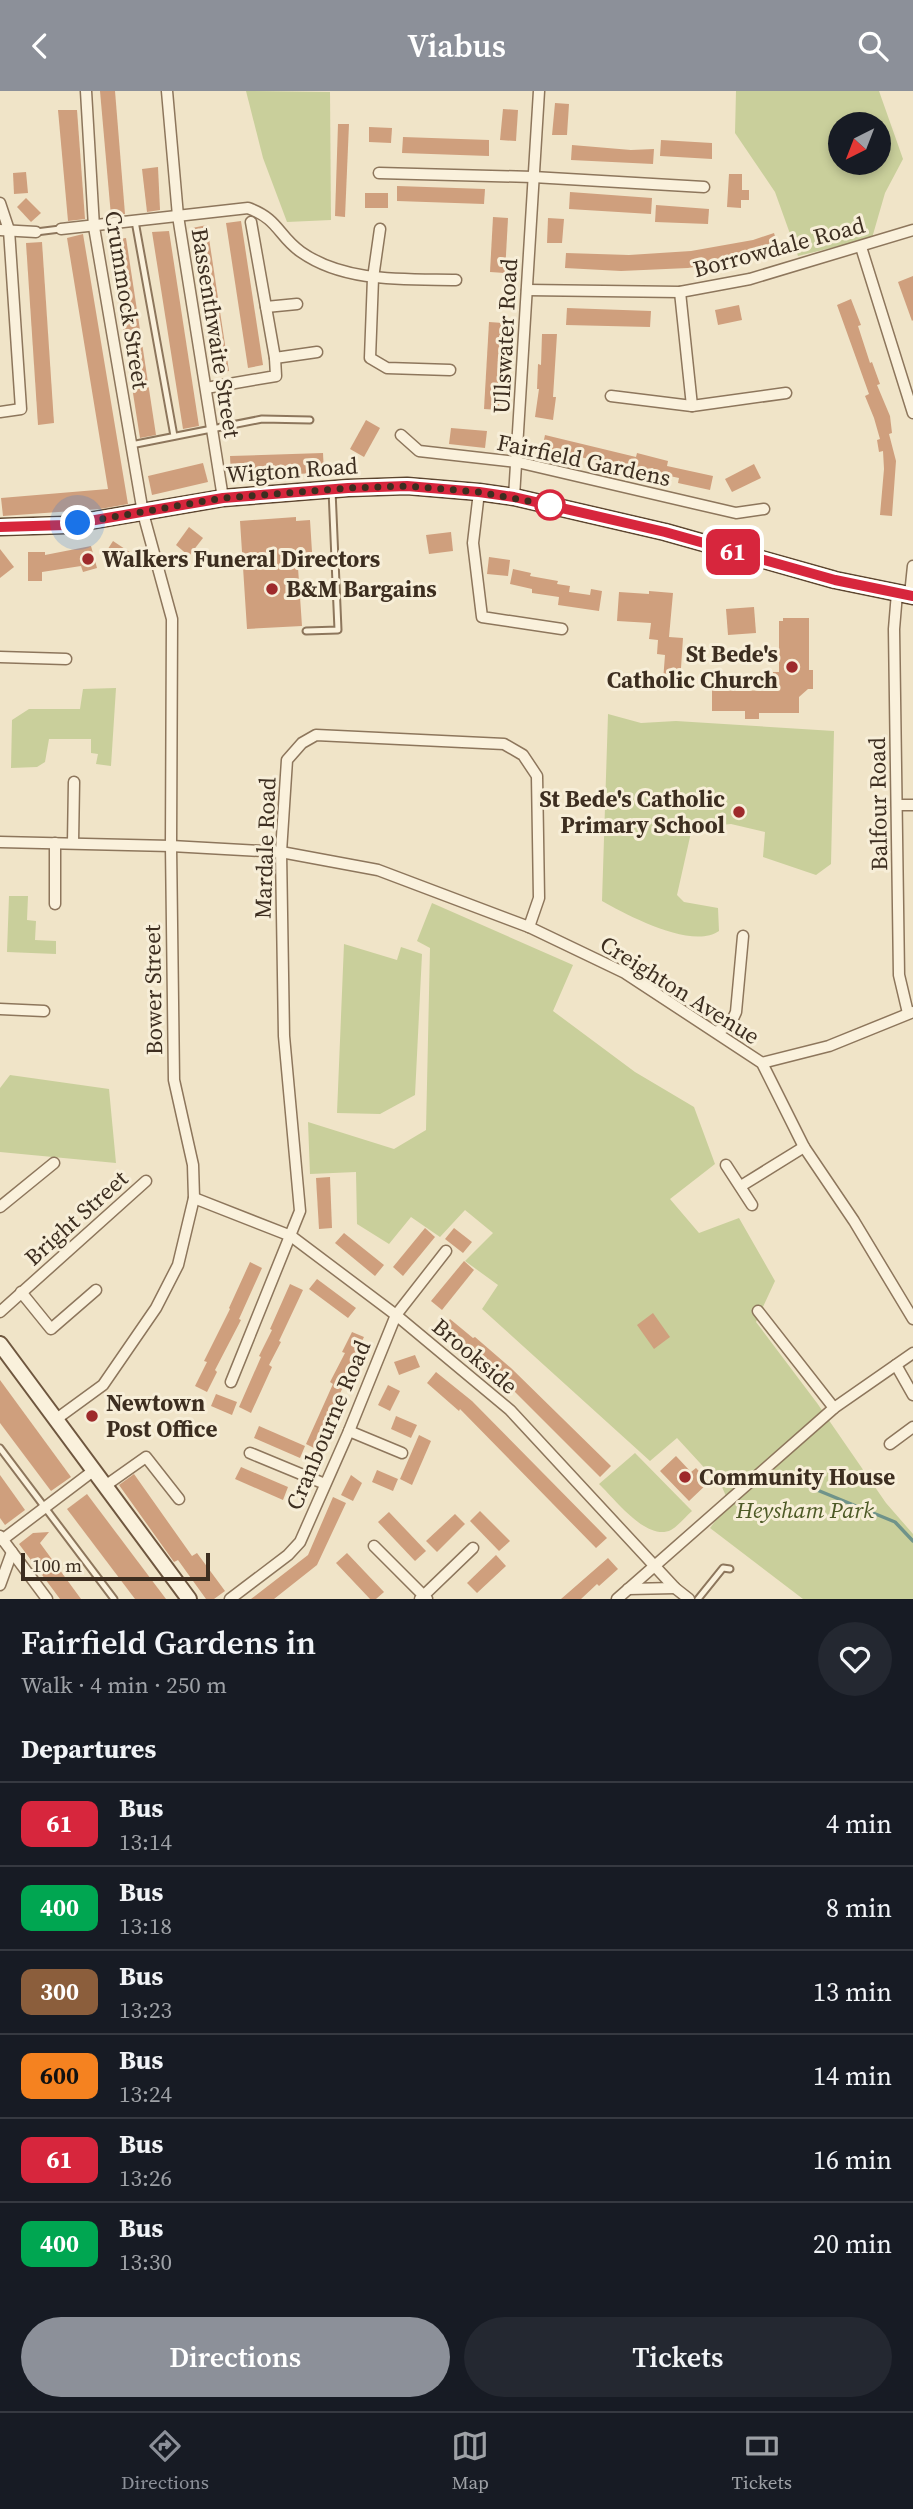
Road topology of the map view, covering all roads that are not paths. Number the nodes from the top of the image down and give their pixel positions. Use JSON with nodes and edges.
{"nodes":[{"id":1,"x":86,"y":91,"type":"edge"},
{"id":2,"x":539,"y":91,"type":"edge"},
{"id":3,"x":170,"y":93,"type":"edge"},
{"id":4,"x":379,"y":173,"type":"dead end"},
{"id":5,"x":533,"y":177,"type":"junction"},
{"id":6,"x":704,"y":187,"type":"dead end"},
{"id":7,"x":0,"y":203,"type":"edge"},
{"id":8,"x":178,"y":216,"type":"junction"},
{"id":9,"x":135,"y":221,"type":"junction"},
{"id":10,"x":251,"y":222,"type":"dead end"},
{"id":11,"x":94,"y":227,"type":"junction"},
{"id":12,"x":61,"y":229,"type":"joint"},
{"id":13,"x":380,"y":229,"type":"dead end"},
{"id":14,"x":4,"y":230,"type":"edge"},
{"id":15,"x":913,"y":230,"type":"edge"},
{"id":16,"x":36,"y":232,"type":"joint"},
{"id":17,"x":861,"y":247,"type":"junction"},
{"id":18,"x":373,"y":278,"type":"junction"},
{"id":19,"x":456,"y":280,"type":"dead end"},
{"id":20,"x":527,"y":290,"type":"junction"},
{"id":21,"x":680,"y":292,"type":"junction"},
{"id":22,"x":297,"y":304,"type":"dead end"},
{"id":23,"x":266,"y":307,"type":"junction"},
{"id":24,"x":317,"y":352,"type":"dead end"},
{"id":25,"x":275,"y":358,"type":"junction"},
{"id":26,"x":450,"y":370,"type":"dead end"},
{"id":27,"x":205,"y":389,"type":"junction"},
{"id":28,"x":786,"y":393,"type":"dead end"},
{"id":29,"x":611,"y":396,"type":"dead end"},
{"id":30,"x":691,"y":407,"type":"junction"},
{"id":31,"x":0,"y":412,"type":"edge"},
{"id":32,"x":913,"y":413,"type":"edge"},
{"id":33,"x":310,"y":420,"type":"dead end"},
{"id":34,"x":211,"y":428,"type":"junction"},
{"id":35,"x":401,"y":435,"type":"dead end"},
{"id":36,"x":174,"y":436,"type":"junction"},
{"id":37,"x":131,"y":445,"type":"junction"},
{"id":38,"x":517,"y":462,"type":"junction"},
{"id":39,"x":332,"y":489,"type":"junction"},
{"id":40,"x":479,"y":492,"type":"junction"},
{"id":41,"x":514,"y":497,"type":"junction"},
{"id":42,"x":223,"y":498,"type":"junction"},
{"id":43,"x":764,"y":509,"type":"dead end"},
{"id":44,"x":143,"y":513,"type":"junction"},
{"id":45,"x":0,"y":527,"type":"edge"},
{"id":46,"x":913,"y":566,"type":"edge"},
{"id":47,"x":907,"y":595,"type":"edge"},
{"id":48,"x":562,"y":629,"type":"dead end"},
{"id":49,"x":306,"y":631,"type":"dead end"},
{"id":50,"x":0,"y":656,"type":"edge"},
{"id":51,"x":66,"y":659,"type":"dead end"},
{"id":52,"x":74,"y":782,"type":"dead end"},
{"id":53,"x":897,"y":805,"type":"junction"},
{"id":54,"x":913,"y":805,"type":"edge"},
{"id":55,"x":0,"y":842,"type":"edge"},
{"id":56,"x":55,"y":843,"type":"junction"},
{"id":57,"x":73,"y":843,"type":"junction"},
{"id":58,"x":171,"y":846,"type":"junction"},
{"id":59,"x":281,"y":852,"type":"junction"},
{"id":60,"x":55,"y":904,"type":"dead end"},
{"id":61,"x":529,"y":927,"type":"junction"},
{"id":62,"x":743,"y":936,"type":"dead end"},
{"id":63,"x":0,"y":1009,"type":"edge"},
{"id":64,"x":44,"y":1011,"type":"dead end"},
{"id":65,"x":911,"y":1013,"type":"edge"},
{"id":66,"x":716,"y":1032,"type":"junction"},
{"id":67,"x":762,"y":1063,"type":"junction"},
{"id":68,"x":804,"y":1147,"type":"junction"},
{"id":69,"x":54,"y":1163,"type":"dead end"},
{"id":70,"x":726,"y":1164,"type":"dead end"},
{"id":71,"x":146,"y":1181,"type":"dead end"},
{"id":72,"x":741,"y":1185,"type":"junction"},
{"id":73,"x":194,"y":1198,"type":"junction"},
{"id":74,"x":752,"y":1205,"type":"dead end"},
{"id":75,"x":0,"y":1207,"type":"edge"},
{"id":76,"x":291,"y":1236,"type":"junction"},
{"id":77,"x":446,"y":1251,"type":"dead end"},
{"id":78,"x":96,"y":1290,"type":"dead end"},
{"id":79,"x":21,"y":1292,"type":"junction"},
{"id":80,"x":758,"y":1311,"type":"dead end"},
{"id":81,"x":0,"y":1312,"type":"edge"},
{"id":82,"x":396,"y":1315,"type":"junction"},
{"id":83,"x":913,"y":1319,"type":"edge"},
{"id":84,"x":2,"y":1350,"type":"edge"},
{"id":85,"x":913,"y":1353,"type":"edge"},
{"id":86,"x":896,"y":1365,"type":"junction"},
{"id":87,"x":232,"y":1382,"type":"dead end"},
{"id":88,"x":913,"y":1395,"type":"edge"},
{"id":89,"x":834,"y":1408,"type":"junction"},
{"id":90,"x":55,"y":1420,"type":"junction"},
{"id":91,"x":913,"y":1427,"type":"edge"},
{"id":92,"x":349,"y":1431,"type":"junction"},
{"id":93,"x":890,"y":1444,"type":"dead end"},
{"id":94,"x":0,"y":1448,"type":"edge"},
{"id":95,"x":250,"y":1453,"type":"dead end"},
{"id":96,"x":402,"y":1453,"type":"dead end"},
{"id":97,"x":93,"y":1471,"type":"junction"},
{"id":98,"x":325,"y":1484,"type":"junction"},
{"id":99,"x":105,"y":1486,"type":"junction"},
{"id":100,"x":179,"y":1499,"type":"dead end"},
{"id":101,"x":44,"y":1508,"type":"junction"},
{"id":102,"x":1,"y":1538,"type":"edge"},
{"id":103,"x":374,"y":1546,"type":"dead end"},
{"id":104,"x":472,"y":1548,"type":"dead end"},
{"id":105,"x":12,"y":1552,"type":"junction"},
{"id":106,"x":656,"y":1566,"type":"junction"},
{"id":107,"x":725,"y":1566,"type":"dead end"},
{"id":108,"x":0,"y":1585,"type":"edge"},
{"id":109,"x":675,"y":1588,"type":"junction"},
{"id":110,"x":628,"y":1589,"type":"junction"},
{"id":111,"x":46,"y":1598,"type":"edge"},
{"id":112,"x":424,"y":1598,"type":"edge"},
{"id":113,"x":114,"y":1599,"type":"edge"},
{"id":114,"x":190,"y":1599,"type":"edge"},
{"id":115,"x":230,"y":1599,"type":"edge"},
{"id":116,"x":617,"y":1599,"type":"edge"},
{"id":117,"x":689,"y":1599,"type":"edge"},
{"id":118,"x":698,"y":1599,"type":"edge"}],
"edges":[{"from":1,"to":11,"type":"street","name":"Crummock Street"},
{"from":2,"to":5,"type":"street","name":"Ullswater Road"},
{"from":3,"to":8,"type":"street","name":"Bassenthwaite Street"},
{"from":4,"to":5,"type":"street"},
{"from":5,"to":6,"type":"street"},
{"from":5,"to":20,"type":"street","name":"Ullswater Road"},
{"from":7,"to":14,"type":"street"},
{"from":8,"to":9,"type":"street"},
{"from":8,"to":18,"type":"street"},
{"from":8,"to":27,"type":"street","name":"Bassenthwaite Street"},
{"from":9,"to":11,"type":"street"},
{"from":9,"to":36,"type":"lane"},
{"from":10,"to":23,"type":"street"},
{"from":11,"to":12,"type":"street"},
{"from":11,"to":37,"type":"street","name":"Crummock Street"},
{"from":12,"to":16,"type":"lane"},
{"from":13,"to":18,"type":"street"},
{"from":14,"to":16,"type":"street"},
{"from":14,"to":31,"type":"street"},
{"from":15,"to":17,"type":"street","name":"Borrowdale Road"},
{"from":17,"to":21,"type":"street","name":"Borrowdale Road"},
{"from":17,"to":32,"type":"street"},
{"from":18,"to":19,"type":"street"},
{"from":18,"to":26,"type":"street"},
{"from":20,"to":21,"type":"street","name":"Borrowdale Road"},
{"from":20,"to":38,"type":"street","name":"Ullswater Road"},
{"from":21,"to":30,"type":"street"},
{"from":22,"to":23,"type":"street"},
{"from":23,"to":25,"type":"street"},
{"from":24,"to":25,"type":"street"},
{"from":25,"to":27,"type":"street"},
{"from":27,"to":34,"type":"street","name":"Bassenthwaite Street"},
{"from":28,"to":30,"type":"street"},
{"from":29,"to":30,"type":"street"},
{"from":33,"to":34,"type":"lane"},
{"from":34,"to":36,"type":"lane"},
{"from":34,"to":42,"type":"street","name":"Bassenthwaite Street"},
{"from":35,"to":38,"type":"street","name":"Fairfield Gardens"},
{"from":36,"to":37,"type":"lane"},
{"from":37,"to":44,"type":"street","name":"Crummock Street"},
{"from":38,"to":41,"type":"street","name":"Ullswater Road"},
{"from":38,"to":43,"type":"street","name":"Fairfield Gardens"},
{"from":39,"to":40,"type":"main road","name":"Wigton Road"},
{"from":39,"to":42,"type":"main road","name":"Wigton Road"},
{"from":39,"to":49,"type":"lane"},
{"from":40,"to":41,"type":"main road","name":"Wigton Road"},
{"from":40,"to":48,"type":"street"},
{"from":41,"to":47,"type":"main road","name":"Wigton Road"},
{"from":42,"to":44,"type":"main road","name":"Wigton Road"},
{"from":44,"to":45,"type":"main road","name":"Wigton Road"},
{"from":44,"to":58,"type":"street","name":"Bower Street"},
{"from":46,"to":47,"type":"street","name":"Balfour Road"},
{"from":47,"to":53,"type":"street","name":"Balfour Road"},
{"from":50,"to":51,"type":"street"},
{"from":52,"to":57,"type":"street"},
{"from":53,"to":54,"type":"street"},
{"from":53,"to":65,"type":"street","name":"Balfour Road"},
{"from":55,"to":56,"type":"street","name":"Creighton Avenue"},
{"from":56,"to":57,"type":"street","name":"Creighton Avenue"},
{"from":56,"to":60,"type":"street"},
{"from":57,"to":58,"type":"street","name":"Creighton Avenue"},
{"from":58,"to":59,"type":"street","name":"Creighton Avenue"},
{"from":58,"to":73,"type":"street","name":"Bower Street"},
{"from":59,"to":61,"type":"street","name":"Creighton Avenue"},
{"from":59,"to":61,"type":"street","name":"Mardale Road"},
{"from":59,"to":76,"type":"street","name":"Mardale Road"},
{"from":61,"to":66,"type":"street","name":"Creighton Avenue"},
{"from":62,"to":66,"type":"street"},
{"from":63,"to":64,"type":"street"},
{"from":65,"to":67,"type":"street"},
{"from":66,"to":67,"type":"street","name":"Creighton Avenue"},
{"from":67,"to":68,"type":"street","name":"Creighton Avenue"},
{"from":68,"to":72,"type":"street"},
{"from":68,"to":83,"type":"street","name":"Creighton Avenue"},
{"from":69,"to":75,"type":"street"},
{"from":70,"to":72,"type":"street"},
{"from":71,"to":79,"type":"street","name":"Bright Street"},
{"from":72,"to":74,"type":"street"},
{"from":73,"to":76,"type":"street","name":"Brookside"},
{"from":73,"to":90,"type":"street","name":"Bower Street"},
{"from":76,"to":82,"type":"street","name":"Brookside"},
{"from":76,"to":87,"type":"street","name":"Mardale Road"},
{"from":77,"to":82,"type":"street","name":"Cranbourne Road"},
{"from":78,"to":79,"type":"street"},
{"from":79,"to":81,"type":"street","name":"Bright Street"},
{"from":80,"to":89,"type":"street"},
{"from":82,"to":92,"type":"street","name":"Cranbourne Road"},
{"from":82,"to":106,"type":"street","name":"Brookside"},
{"from":84,"to":90,"type":"main road"},
{"from":85,"to":86,"type":"street"},
{"from":86,"to":88,"type":"street"},
{"from":86,"to":89,"type":"street"},
{"from":89,"to":106,"type":"street"},
{"from":90,"to":97,"type":"main road"},
{"from":91,"to":93,"type":"street"},
{"from":92,"to":96,"type":"street"},
{"from":92,"to":98,"type":"street","name":"Cranbourne Road"},
{"from":94,"to":101,"type":"lane"},
{"from":95,"to":98,"type":"street"},
{"from":97,"to":99,"type":"main road"},
{"from":97,"to":101,"type":"street"},
{"from":98,"to":115,"type":"street","name":"Cranbourne Road"},
{"from":99,"to":100,"type":"street"},
{"from":99,"to":114,"type":"main road"},
{"from":101,"to":102,"type":"street"},
{"from":101,"to":113,"type":"lane"},
{"from":102,"to":105,"type":"street"},
{"from":103,"to":112,"type":"street"},
{"from":104,"to":112,"type":"street"},
{"from":105,"to":108,"type":"street"},
{"from":105,"to":111,"type":"street"},
{"from":106,"to":109,"type":"street","name":"Brookside"},
{"from":106,"to":110,"type":"street"},
{"from":107,"to":118,"type":"lane"},
{"from":109,"to":110,"type":"street"},
{"from":109,"to":117,"type":"street","name":"Brookside"},
{"from":110,"to":116,"type":"street"}]}
